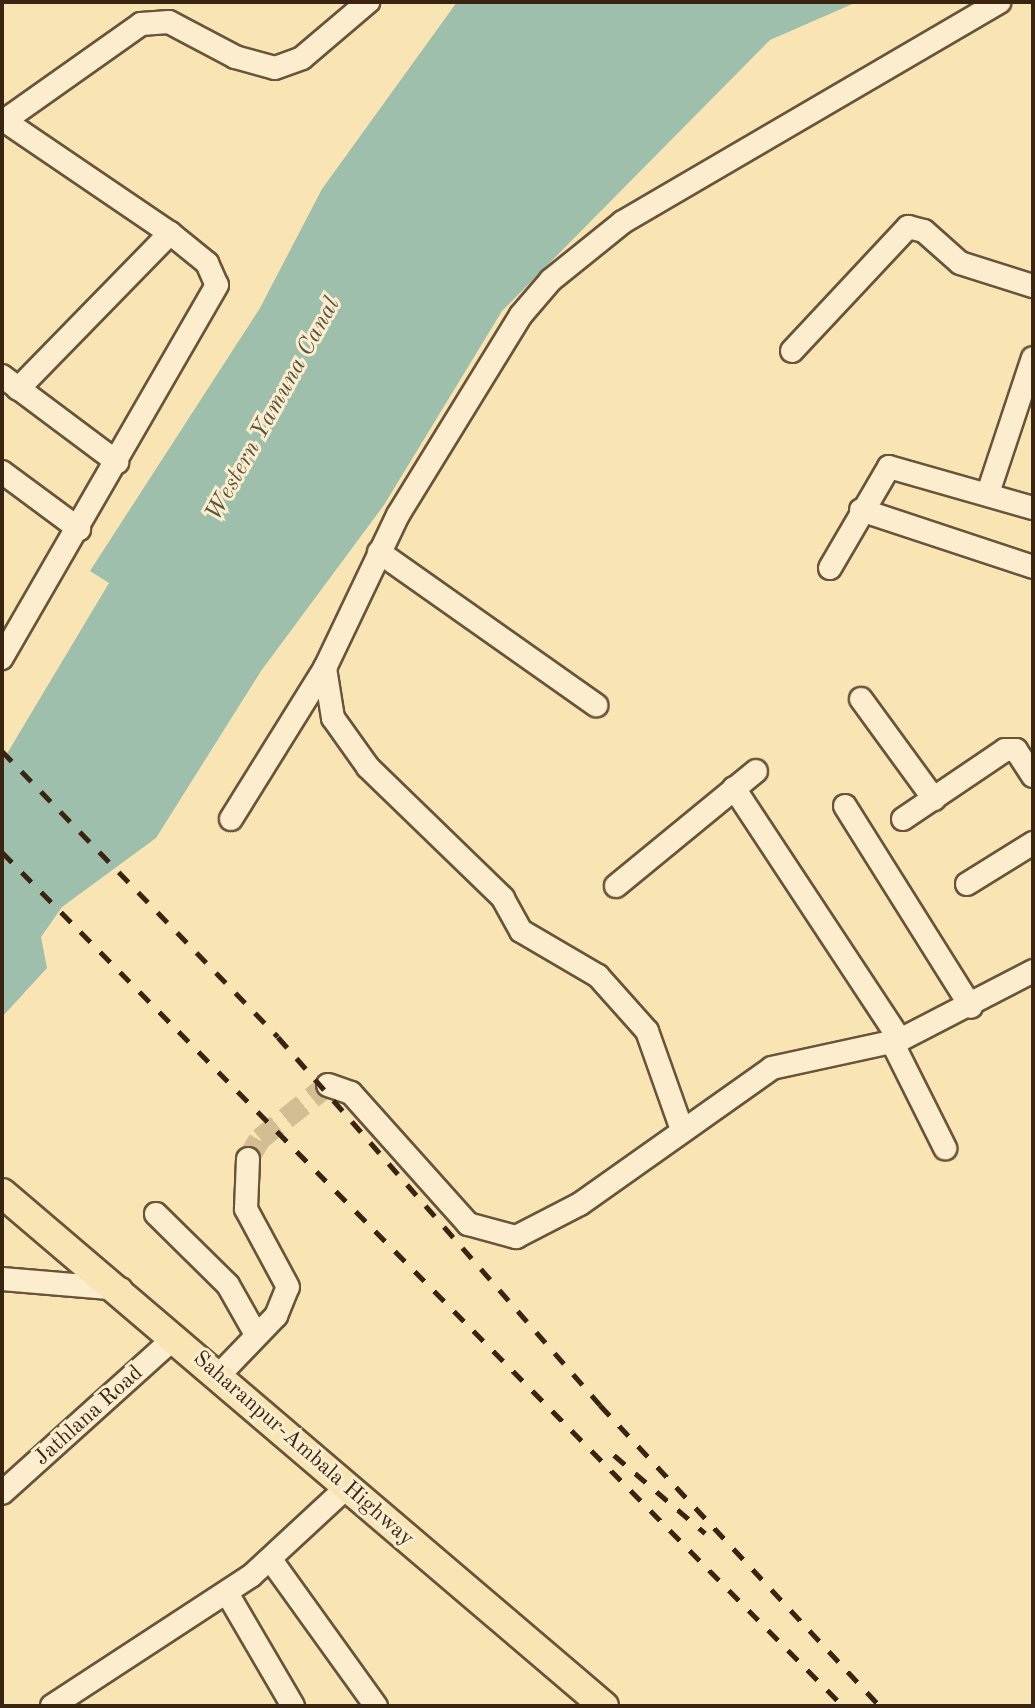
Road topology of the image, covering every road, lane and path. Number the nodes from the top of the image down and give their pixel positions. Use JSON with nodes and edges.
{"nodes":[{"id":1,"x":368,"y":2,"type":"edge"},
{"id":2,"x":1000,"y":2,"type":"edge"},
{"id":3,"x":3,"y":120,"type":"edge"},
{"id":4,"x":170,"y":233,"type":"junction"},
{"id":5,"x":1033,"y":286,"type":"edge"},
{"id":6,"x":792,"y":351,"type":"dead end"},
{"id":7,"x":1033,"y":358,"type":"edge"},
{"id":8,"x":10,"y":383,"type":"edge"},
{"id":9,"x":117,"y":462,"type":"junction"},
{"id":10,"x":2,"y":472,"type":"edge"},
{"id":11,"x":988,"y":493,"type":"junction"},
{"id":12,"x":1033,"y":508,"type":"edge"},
{"id":13,"x":861,"y":510,"type":"junction"},
{"id":14,"x":79,"y":529,"type":"junction"},
{"id":15,"x":379,"y":552,"type":"junction"},
{"id":16,"x":1033,"y":567,"type":"edge"},
{"id":17,"x":830,"y":568,"type":"dead end"},
{"id":18,"x":4,"y":651,"type":"edge"},
{"id":19,"x":325,"y":668,"type":"junction"},
{"id":20,"x":861,"y":699,"type":"dead end"},
{"id":21,"x":596,"y":705,"type":"dead end"},
{"id":22,"x":756,"y":771,"type":"dead end"},
{"id":23,"x":1033,"y":776,"type":"edge"},
{"id":24,"x":734,"y":788,"type":"junction"},
{"id":25,"x":934,"y":799,"type":"junction"},
{"id":26,"x":845,"y":806,"type":"dead end"},
{"id":27,"x":231,"y":819,"type":"dead end"},
{"id":28,"x":903,"y":819,"type":"dead end"},
{"id":29,"x":1033,"y":843,"type":"edge"},
{"id":30,"x":967,"y":884,"type":"dead end"},
{"id":31,"x":616,"y":886,"type":"dead end"},
{"id":32,"x":1033,"y":971,"type":"edge"},
{"id":33,"x":971,"y":1007,"type":"junction"},
{"id":34,"x":896,"y":1041,"type":"junction"},
{"id":35,"x":328,"y":1085,"type":"dead end"},
{"id":36,"x":681,"y":1127,"type":"junction"},
{"id":37,"x":945,"y":1148,"type":"dead end"},
{"id":38,"x":248,"y":1159,"type":"tunnel mouth"},
{"id":39,"x":2,"y":1193,"type":"edge"},
{"id":40,"x":156,"y":1214,"type":"dead end"},
{"id":41,"x":2,"y":1279,"type":"edge"},
{"id":42,"x":122,"y":1289,"type":"junction"},
{"id":43,"x":254,"y":1331,"type":"junction"},
{"id":44,"x":175,"y":1337,"type":"junction"},
{"id":45,"x":220,"y":1374,"type":"junction"},
{"id":46,"x":345,"y":1489,"type":"junction"},
{"id":47,"x":2,"y":1493,"type":"edge"},
{"id":48,"x":271,"y":1560,"type":"junction"},
{"id":49,"x":227,"y":1593,"type":"junction"},
{"id":50,"x":52,"y":1706,"type":"edge"},
{"id":51,"x":293,"y":1706,"type":"edge"},
{"id":52,"x":376,"y":1706,"type":"edge"},
{"id":53,"x":604,"y":1706,"type":"edge"}],
"edges":[{"from":1,"to":3,"type":"street"},
{"from":2,"to":15,"type":"street"},
{"from":3,"to":4,"type":"street"},
{"from":4,"to":8,"type":"street"},
{"from":4,"to":9,"type":"street"},
{"from":5,"to":6,"type":"street"},
{"from":7,"to":11,"type":"street"},
{"from":8,"to":9,"type":"street"},
{"from":9,"to":14,"type":"street"},
{"from":10,"to":14,"type":"street"},
{"from":11,"to":12,"type":"street"},
{"from":11,"to":13,"type":"street"},
{"from":13,"to":16,"type":"street"},
{"from":13,"to":17,"type":"street"},
{"from":14,"to":18,"type":"street"},
{"from":15,"to":19,"type":"street"},
{"from":15,"to":21,"type":"street"},
{"from":19,"to":27,"type":"street"},
{"from":19,"to":36,"type":"street"},
{"from":20,"to":25,"type":"street"},
{"from":22,"to":24,"type":"street"},
{"from":23,"to":25,"type":"street"},
{"from":24,"to":31,"type":"street"},
{"from":24,"to":34,"type":"street"},
{"from":25,"to":28,"type":"street"},
{"from":26,"to":33,"type":"street"},
{"from":29,"to":30,"type":"street"},
{"from":32,"to":33,"type":"street"},
{"from":33,"to":34,"type":"street"},
{"from":34,"to":36,"type":"street"},
{"from":34,"to":37,"type":"street"},
{"from":35,"to":36,"type":"street"},
{"from":38,"to":43,"type":"street"},
{"from":39,"to":42,"type":"main road","name":"Saharanpur-Ambala Highway"},
{"from":40,"to":43,"type":"street"},
{"from":41,"to":42,"type":"street"},
{"from":42,"to":44,"type":"main road","name":"Saharanpur-Ambala Highway"},
{"from":43,"to":45,"type":"street"},
{"from":44,"to":45,"type":"main road","name":"Saharanpur-Ambala Highway"},
{"from":44,"to":47,"type":"street","name":"Jathlana Road"},
{"from":45,"to":46,"type":"main road","name":"Saharanpur-Ambala Highway"},
{"from":46,"to":48,"type":"street"},
{"from":46,"to":53,"type":"main road","name":"Saharanpur-Ambala Highway"},
{"from":48,"to":49,"type":"street"},
{"from":48,"to":52,"type":"street"},
{"from":49,"to":50,"type":"street"},
{"from":49,"to":51,"type":"street"}]}
